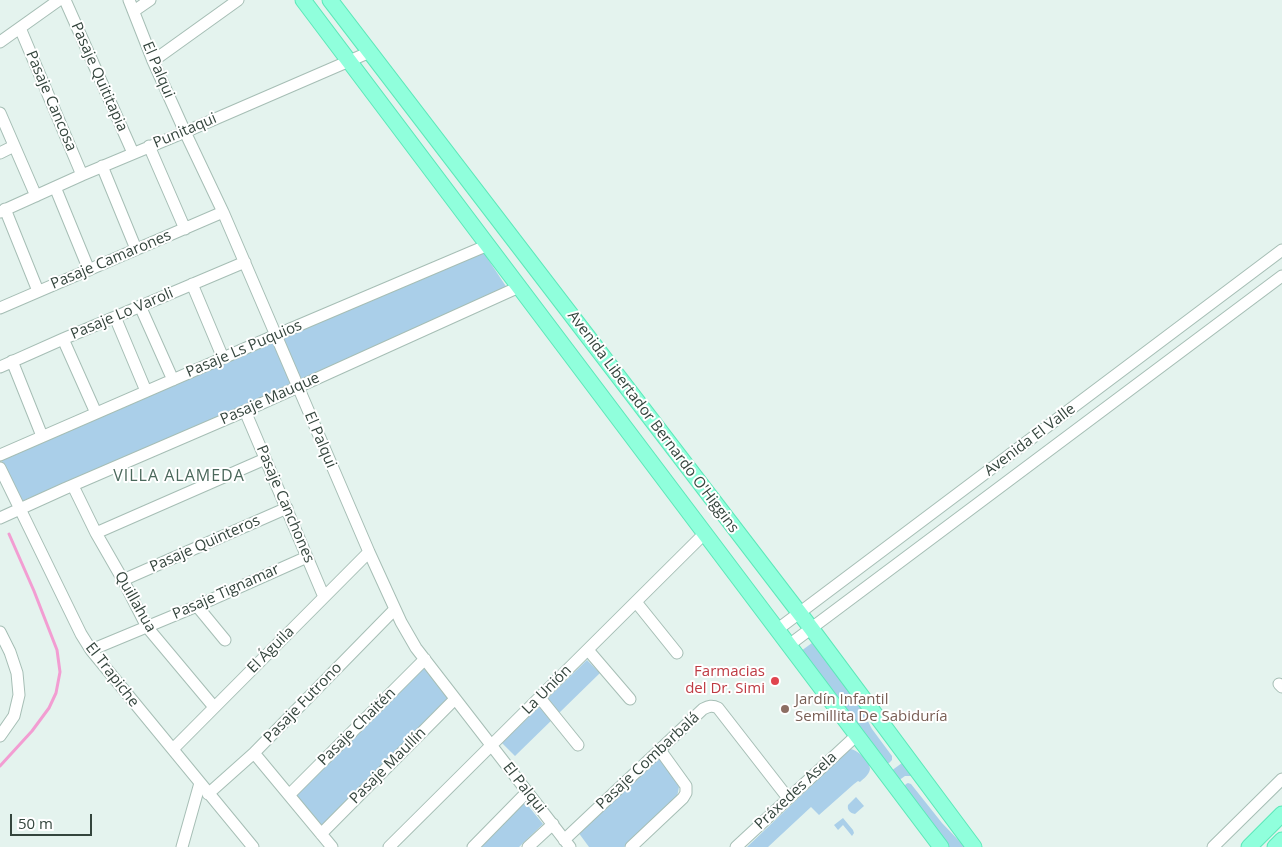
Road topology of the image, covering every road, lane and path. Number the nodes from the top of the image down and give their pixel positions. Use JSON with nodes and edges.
{"nodes":[{"id":1,"x":59,"y":0,"type":"edge"},
{"id":2,"x":65,"y":0,"type":"edge"},
{"id":3,"x":129,"y":0,"type":"edge"},
{"id":4,"x":150,"y":0,"type":"edge"},
{"id":5,"x":238,"y":0,"type":"edge"},
{"id":6,"x":303,"y":0,"type":"edge"},
{"id":7,"x":330,"y":0,"type":"edge"},
{"id":8,"x":134,"y":11,"type":"junction"},
{"id":9,"x":20,"y":28,"type":"junction"},
{"id":10,"x":358,"y":37,"type":"junction"},
{"id":11,"x":0,"y":42,"type":"edge"},
{"id":12,"x":370,"y":52,"type":"junction"},
{"id":13,"x":345,"y":55,"type":"junction"},
{"id":14,"x":153,"y":61,"type":"junction"},
{"id":15,"x":0,"y":113,"type":"edge"},
{"id":16,"x":184,"y":132,"type":"junction"},
{"id":17,"x":14,"y":146,"type":"junction"},
{"id":18,"x":149,"y":146,"type":"junction"},
{"id":19,"x":0,"y":153,"type":"edge"},
{"id":20,"x":133,"y":153,"type":"junction"},
{"id":21,"x":102,"y":166,"type":"junction"},
{"id":22,"x":82,"y":175,"type":"junction"},
{"id":23,"x":55,"y":188,"type":"junction"},
{"id":24,"x":36,"y":196,"type":"junction"},
{"id":25,"x":3,"y":210,"type":"edge"},
{"id":26,"x":223,"y":212,"type":"junction"},
{"id":27,"x":185,"y":229,"type":"junction"},
{"id":28,"x":488,"y":245,"type":"junction"},
{"id":29,"x":136,"y":249,"type":"junction"},
{"id":30,"x":1282,"y":250,"type":"edge"},
{"id":31,"x":245,"y":262,"type":"junction"},
{"id":32,"x":89,"y":270,"type":"junction"},
{"id":33,"x":1282,"y":276,"type":"edge"},
{"id":34,"x":192,"y":284,"type":"junction"},
{"id":35,"x":520,"y":287,"type":"junction"},
{"id":36,"x":38,"y":291,"type":"junction"},
{"id":37,"x":140,"y":306,"type":"junction"},
{"id":38,"x":0,"y":308,"type":"edge"},
{"id":39,"x":114,"y":316,"type":"junction"},
{"id":40,"x":276,"y":335,"type":"junction"},
{"id":41,"x":62,"y":339,"type":"junction"},
{"id":42,"x":223,"y":358,"type":"junction"},
{"id":43,"x":12,"y":361,"type":"junction"},
{"id":44,"x":0,"y":366,"type":"edge"},
{"id":45,"x":172,"y":380,"type":"junction"},
{"id":46,"x":298,"y":388,"type":"junction"},
{"id":47,"x":146,"y":391,"type":"junction"},
{"id":48,"x":246,"y":411,"type":"junction"},
{"id":49,"x":96,"y":413,"type":"junction"},
{"id":50,"x":42,"y":436,"type":"junction"},
{"id":51,"x":0,"y":455,"type":"edge"},
{"id":52,"x":265,"y":459,"type":"junction"},
{"id":53,"x":0,"y":468,"type":"edge"},
{"id":54,"x":73,"y":486,"type":"junction"},
{"id":55,"x":287,"y":508,"type":"junction"},
{"id":56,"x":20,"y":509,"type":"junction"},
{"id":57,"x":0,"y":518,"type":"edge"},
{"id":58,"x":96,"y":533,"type":"junction"},
{"id":59,"x":705,"y":533,"type":"junction"},
{"id":60,"x":369,"y":552,"type":"junction"},
{"id":61,"x":307,"y":557,"type":"junction"},
{"id":62,"x":122,"y":580,"type":"junction"},
{"id":63,"x":324,"y":597,"type":"junction"},
{"id":64,"x":636,"y":602,"type":"junction"},
{"id":65,"x":197,"y":606,"type":"junction"},
{"id":66,"x":395,"y":609,"type":"junction"},
{"id":67,"x":800,"y":613,"type":"junction"},
{"id":68,"x":147,"y":627,"type":"junction"},
{"id":69,"x":811,"y":628,"type":"junction"},
{"id":70,"x":778,"y":630,"type":"junction"},
{"id":71,"x":0,"y":632,"type":"edge"},
{"id":72,"x":225,"y":640,"type":"dead end"},
{"id":73,"x":789,"y":645,"type":"junction"},
{"id":74,"x":91,"y":650,"type":"junction"},
{"id":75,"x":588,"y":650,"type":"junction"},
{"id":76,"x":677,"y":653,"type":"dead end"},
{"id":77,"x":425,"y":659,"type":"junction"},
{"id":78,"x":455,"y":698,"type":"junction"},
{"id":79,"x":540,"y":698,"type":"junction"},
{"id":80,"x":630,"y":699,"type":"dead end"},
{"id":81,"x":214,"y":706,"type":"junction"},
{"id":82,"x":857,"y":735,"type":"junction"},
{"id":83,"x":0,"y":736,"type":"edge"},
{"id":84,"x":578,"y":745,"type":"dead end"},
{"id":85,"x":491,"y":746,"type":"junction"},
{"id":86,"x":172,"y":749,"type":"junction"},
{"id":87,"x":660,"y":750,"type":"junction"},
{"id":88,"x":254,"y":754,"type":"junction"},
{"id":89,"x":1282,"y":779,"type":"edge"},
{"id":90,"x":200,"y":783,"type":"junction"},
{"id":91,"x":527,"y":792,"type":"junction"},
{"id":92,"x":208,"y":794,"type":"junction"},
{"id":93,"x":289,"y":795,"type":"junction"},
{"id":94,"x":788,"y":798,"type":"junction"},
{"id":95,"x":1282,"y":814,"type":"edge"},
{"id":96,"x":553,"y":824,"type":"junction"},
{"id":97,"x":321,"y":834,"type":"junction"},
{"id":98,"x":1282,"y":840,"type":"edge"},
{"id":99,"x":567,"y":843,"type":"edge"},
{"id":100,"x":182,"y":847,"type":"edge"},
{"id":101,"x":253,"y":847,"type":"edge"},
{"id":102,"x":332,"y":847,"type":"edge"},
{"id":103,"x":389,"y":847,"type":"edge"},
{"id":104,"x":473,"y":847,"type":"edge"},
{"id":105,"x":528,"y":847,"type":"edge"},
{"id":106,"x":631,"y":847,"type":"edge"},
{"id":107,"x":736,"y":847,"type":"edge"},
{"id":108,"x":941,"y":847,"type":"edge"},
{"id":109,"x":974,"y":847,"type":"edge"},
{"id":110,"x":1213,"y":847,"type":"edge"},
{"id":111,"x":1249,"y":847,"type":"edge"},
{"id":112,"x":1275,"y":847,"type":"edge"}],
"edges":[{"from":1,"to":9,"type":"street"},
{"from":2,"to":20,"type":"street","name":"Pasaje Quititapia"},
{"from":3,"to":8,"type":"street","name":"El Palqui"},
{"from":4,"to":8,"type":"street"},
{"from":5,"to":14,"type":"street"},
{"from":6,"to":13,"type":"main road","name":"Avenida Libertador Bernardo O'Higgins"},
{"from":7,"to":10,"type":"main road","name":"Avenida Libertador Bernardo O'Higgins"},
{"from":8,"to":14,"type":"street","name":"El Palqui"},
{"from":9,"to":11,"type":"street"},
{"from":9,"to":22,"type":"street","name":"Pasaje Cancosa"},
{"from":10,"to":12,"type":"main road","name":"Avenida Libertador Bernardo O'Higgins"},
{"from":10,"to":13,"type":"main road"},
{"from":12,"to":13,"type":"street","name":"Punitaqui"},
{"from":12,"to":67,"type":"main road","name":"Avenida Libertador Bernardo O'Higgins"},
{"from":13,"to":16,"type":"street","name":"Punitaqui"},
{"from":13,"to":28,"type":"main road","name":"Avenida Libertador Bernardo O'Higgins"},
{"from":14,"to":16,"type":"street","name":"El Palqui"},
{"from":15,"to":17,"type":"street"},
{"from":16,"to":18,"type":"street","name":"Punitaqui"},
{"from":16,"to":26,"type":"street","name":"El Palqui"},
{"from":17,"to":19,"type":"street"},
{"from":17,"to":24,"type":"street"},
{"from":18,"to":20,"type":"street","name":"Punitaqui"},
{"from":18,"to":27,"type":"street"},
{"from":20,"to":21,"type":"street","name":"Punitaqui"},
{"from":21,"to":22,"type":"street","name":"Punitaqui"},
{"from":21,"to":29,"type":"street"},
{"from":22,"to":23,"type":"street","name":"Punitaqui"},
{"from":23,"to":24,"type":"street","name":"Punitaqui"},
{"from":23,"to":32,"type":"street"},
{"from":24,"to":25,"type":"street","name":"Punitaqui"},
{"from":25,"to":36,"type":"street"},
{"from":26,"to":27,"type":"street","name":"Pasaje Camarones"},
{"from":26,"to":31,"type":"street","name":"El Palqui"},
{"from":27,"to":29,"type":"street","name":"Pasaje Camarones"},
{"from":28,"to":35,"type":"main road","name":"Avenida Libertador Bernardo O'Higgins"},
{"from":28,"to":40,"type":"street","name":"Pasaje Ls Puquios"},
{"from":29,"to":32,"type":"street","name":"Pasaje Camarones"},
{"from":30,"to":67,"type":"street","name":"Avenida El Valle"},
{"from":31,"to":34,"type":"street","name":"Pasaje Lo Varoli"},
{"from":31,"to":40,"type":"street","name":"El Palqui"},
{"from":32,"to":36,"type":"street","name":"Pasaje Camarones"},
{"from":33,"to":69,"type":"street","name":"Avenida El Valle"},
{"from":34,"to":37,"type":"street","name":"Pasaje Lo Varoli"},
{"from":34,"to":42,"type":"street"},
{"from":35,"to":46,"type":"street","name":"Pasaje Mauque"},
{"from":35,"to":59,"type":"main road","name":"Avenida Libertador Bernardo O'Higgins"},
{"from":36,"to":38,"type":"street","name":"Pasaje Camarones"},
{"from":37,"to":39,"type":"street","name":"Pasaje Lo Varoli"},
{"from":37,"to":45,"type":"street"},
{"from":39,"to":41,"type":"street","name":"Pasaje Lo Varoli"},
{"from":39,"to":47,"type":"street"},
{"from":40,"to":42,"type":"street","name":"Pasaje Ls Puquios"},
{"from":40,"to":46,"type":"street","name":"El Palqui"},
{"from":41,"to":43,"type":"street","name":"Pasaje Lo Varoli"},
{"from":41,"to":49,"type":"street"},
{"from":42,"to":45,"type":"street","name":"Pasaje Ls Puquios"},
{"from":43,"to":44,"type":"street","name":"Pasaje Lo Varoli"},
{"from":43,"to":50,"type":"street"},
{"from":45,"to":47,"type":"street","name":"Pasaje Ls Puquios"},
{"from":46,"to":48,"type":"street","name":"Pasaje Mauque"},
{"from":46,"to":60,"type":"street","name":"El Palqui"},
{"from":47,"to":49,"type":"street","name":"Pasaje Ls Puquios"},
{"from":48,"to":52,"type":"street","name":"Pasaje Canchones"},
{"from":48,"to":54,"type":"street","name":"Pasaje Mauque"},
{"from":49,"to":50,"type":"street","name":"Pasaje Ls Puquios"},
{"from":50,"to":51,"type":"street","name":"Pasaje Ls Puquios"},
{"from":52,"to":55,"type":"street","name":"Pasaje Canchones"},
{"from":52,"to":58,"type":"street"},
{"from":53,"to":56,"type":"street","name":"El Trapiche"},
{"from":54,"to":56,"type":"street","name":"Pasaje Mauque"},
{"from":54,"to":58,"type":"street","name":"Quillahua"},
{"from":55,"to":61,"type":"street","name":"Pasaje Canchones"},
{"from":55,"to":62,"type":"street","name":"Pasaje Quinteros"},
{"from":56,"to":57,"type":"street","name":"Pasaje Mauque"},
{"from":56,"to":74,"type":"street","name":"El Trapiche"},
{"from":58,"to":62,"type":"street","name":"Quillahua"},
{"from":59,"to":64,"type":"street","name":"La Unión"},
{"from":59,"to":70,"type":"main road","name":"Avenida Libertador Bernardo O'Higgins"},
{"from":60,"to":63,"type":"street","name":"El Águila"},
{"from":60,"to":66,"type":"street","name":"El Palqui"},
{"from":61,"to":63,"type":"street","name":"Pasaje Canchones"},
{"from":61,"to":65,"type":"street","name":"Pasaje Tignamar"},
{"from":62,"to":68,"type":"street","name":"Quillahua"},
{"from":63,"to":81,"type":"street","name":"El Águila"},
{"from":64,"to":75,"type":"street","name":"La Unión"},
{"from":64,"to":76,"type":"street"},
{"from":65,"to":68,"type":"street","name":"Pasaje Tignamar"},
{"from":65,"to":72,"type":"street"},
{"from":66,"to":77,"type":"street","name":"El Palqui"},
{"from":66,"to":88,"type":"street","name":"Pasaje Futrono"},
{"from":67,"to":69,"type":"main road","name":"Avenida Libertador Bernardo O'Higgins"},
{"from":67,"to":70,"type":"street","name":"Avenida El Valle"},
{"from":68,"to":74,"type":"street","name":"Pasaje Tignamar"},
{"from":68,"to":81,"type":"street","name":"Quillahua"},
{"from":69,"to":73,"type":"street","name":"Avenida El Valle"},
{"from":69,"to":109,"type":"main road","name":"Avenida Libertador Bernardo O'Higgins"},
{"from":70,"to":73,"type":"main road","name":"Avenida Libertador Bernardo O'Higgins"},
{"from":71,"to":83,"type":"street"},
{"from":73,"to":82,"type":"main road","name":"Avenida Libertador Bernardo O'Higgins"},
{"from":74,"to":86,"type":"street","name":"El Trapiche"},
{"from":75,"to":79,"type":"street","name":"La Unión"},
{"from":75,"to":80,"type":"street"},
{"from":77,"to":78,"type":"street","name":"El Palqui"},
{"from":77,"to":93,"type":"street","name":"Pasaje Chaitén"},
{"from":78,"to":85,"type":"street","name":"El Palqui"},
{"from":78,"to":97,"type":"street","name":"Pasaje Maullín"},
{"from":79,"to":84,"type":"street"},
{"from":79,"to":85,"type":"street","name":"La Unión"},
{"from":81,"to":86,"type":"street","name":"El Águila"},
{"from":82,"to":94,"type":"street","name":"Práxedes Asela"},
{"from":82,"to":108,"type":"main road","name":"Avenida Libertador Bernardo O'Higgins"},
{"from":85,"to":91,"type":"street","name":"El Palqui"},
{"from":85,"to":103,"type":"street","name":"La Unión"},
{"from":86,"to":90,"type":"street","name":"El Trapiche"},
{"from":87,"to":94,"type":"street","name":"Pasaje Combarbalá"},
{"from":87,"to":99,"type":"street","name":"Pasaje Combarbalá"},
{"from":87,"to":106,"type":"street"},
{"from":88,"to":92,"type":"street","name":"Pasaje Futrono"},
{"from":88,"to":93,"type":"street"},
{"from":89,"to":110,"type":"street"},
{"from":90,"to":92,"type":"street","name":"El Trapiche"},
{"from":90,"to":100,"type":"street"},
{"from":91,"to":96,"type":"street","name":"El Palqui"},
{"from":91,"to":104,"type":"street"},
{"from":92,"to":101,"type":"street","name":"El Trapiche"},
{"from":93,"to":97,"type":"street"},
{"from":94,"to":107,"type":"street","name":"Práxedes Asela"},
{"from":95,"to":111,"type":"main road"},
{"from":96,"to":99,"type":"street","name":"El Palqui"},
{"from":96,"to":105,"type":"street"},
{"from":97,"to":102,"type":"street"},
{"from":98,"to":112,"type":"main road"}]}
